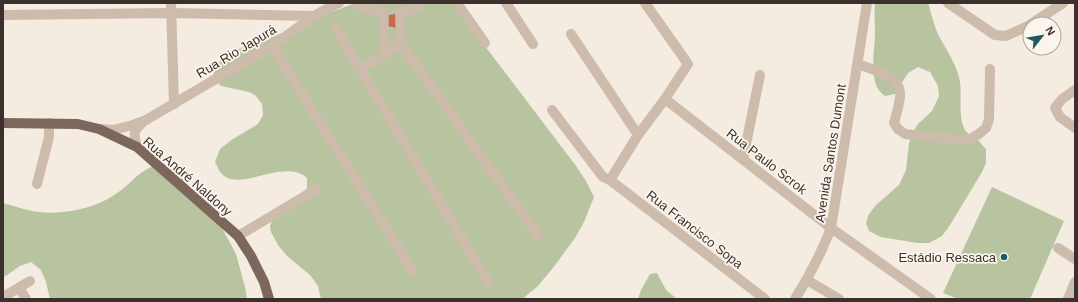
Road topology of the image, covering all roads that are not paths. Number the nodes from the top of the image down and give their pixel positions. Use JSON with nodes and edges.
{"nodes":[{"id":1,"x":340,"y":3,"type":"edge"},
{"id":2,"x":359,"y":3,"type":"edge"},
{"id":3,"x":419,"y":3,"type":"edge"},
{"id":4,"x":457,"y":3,"type":"edge"},
{"id":5,"x":506,"y":3,"type":"edge"},
{"id":6,"x":645,"y":3,"type":"edge"},
{"id":7,"x":867,"y":3,"type":"edge"},
{"id":8,"x":948,"y":3,"type":"edge"},
{"id":9,"x":1063,"y":3,"type":"edge"},
{"id":10,"x":171,"y":8,"type":"edge"},
{"id":11,"x":383,"y":11,"type":"junction"},
{"id":12,"x":400,"y":12,"type":"junction"},
{"id":13,"x":3,"y":15,"type":"edge"},
{"id":14,"x":314,"y":16,"type":"junction"},
{"id":15,"x":1043,"y":16,"type":"edge"},
{"id":16,"x":335,"y":27,"type":"dead end"},
{"id":17,"x":1022,"y":28,"type":"edge"},
{"id":18,"x":571,"y":34,"type":"dead end"},
{"id":19,"x":485,"y":43,"type":"dead end"},
{"id":20,"x":401,"y":44,"type":"junction"},
{"id":21,"x":533,"y":44,"type":"dead end"},
{"id":22,"x":272,"y":46,"type":"junction"},
{"id":23,"x":385,"y":54,"type":"junction"},
{"id":24,"x":858,"y":64,"type":"junction"},
{"id":25,"x":360,"y":69,"type":"junction"},
{"id":26,"x":990,"y":69,"type":"dead end"},
{"id":27,"x":760,"y":75,"type":"dead end"},
{"id":28,"x":1075,"y":90,"type":"edge"},
{"id":29,"x":665,"y":99,"type":"junction"},
{"id":30,"x":174,"y":104,"type":"junction"},
{"id":31,"x":552,"y":110,"type":"dead end"},
{"id":32,"x":146,"y":120,"type":"junction"},
{"id":33,"x":3,"y":123,"type":"edge"},
{"id":34,"x":49,"y":123,"type":"junction"},
{"id":35,"x":1075,"y":128,"type":"edge"},
{"id":36,"x":99,"y":129,"type":"junction"},
{"id":37,"x":638,"y":134,"type":"junction"},
{"id":38,"x":137,"y":147,"type":"junction"},
{"id":39,"x":743,"y":159,"type":"junction"},
{"id":40,"x":610,"y":180,"type":"junction"},
{"id":41,"x":37,"y":184,"type":"dead end"},
{"id":42,"x":317,"y":189,"type":"dead end"},
{"id":43,"x":831,"y":228,"type":"junction"},
{"id":44,"x":238,"y":236,"type":"junction"},
{"id":45,"x":538,"y":236,"type":"dead end"},
{"id":46,"x":1058,"y":248,"type":"dead end"},
{"id":47,"x":1075,"y":258,"type":"edge"},
{"id":48,"x":413,"y":271,"type":"dead end"},
{"id":49,"x":807,"y":280,"type":"junction"},
{"id":50,"x":30,"y":281,"type":"dead end"},
{"id":51,"x":488,"y":282,"type":"dead end"},
{"id":52,"x":1075,"y":282,"type":"edge"},
{"id":53,"x":19,"y":288,"type":"junction"},
{"id":54,"x":3,"y":297,"type":"edge"},
{"id":55,"x":25,"y":299,"type":"edge"},
{"id":56,"x":269,"y":299,"type":"edge"},
{"id":57,"x":765,"y":299,"type":"edge"},
{"id":58,"x":795,"y":299,"type":"edge"},
{"id":59,"x":839,"y":299,"type":"edge"},
{"id":60,"x":931,"y":299,"type":"edge"},
{"id":61,"x":1068,"y":299,"type":"edge"}],
"edges":[{"from":1,"to":14,"type":"street","name":"Rua Rio Japurá"},
{"from":2,"to":11,"type":"street"},
{"from":3,"to":12,"type":"street"},
{"from":4,"to":19,"type":"street"},
{"from":5,"to":21,"type":"street"},
{"from":6,"to":29,"type":"street"},
{"from":7,"to":24,"type":"street","name":"Avenida Santos Dumont"},
{"from":8,"to":17,"type":"street"},
{"from":9,"to":15,"type":"street"},
{"from":10,"to":13,"type":"street"},
{"from":10,"to":14,"type":"street"},
{"from":10,"to":30,"type":"street"},
{"from":11,"to":12,"type":"street"},
{"from":11,"to":23,"type":"street"},
{"from":12,"to":20,"type":"street"},
{"from":14,"to":22,"type":"street","name":"Rua Rio Japurá"},
{"from":16,"to":25,"type":"street"},
{"from":18,"to":37,"type":"street"},
{"from":20,"to":23,"type":"street"},
{"from":20,"to":45,"type":"street"},
{"from":22,"to":30,"type":"street","name":"Rua Rio Japurá"},
{"from":22,"to":48,"type":"street"},
{"from":23,"to":25,"type":"street"},
{"from":24,"to":26,"type":"street"},
{"from":24,"to":43,"type":"street","name":"Avenida Santos Dumont"},
{"from":25,"to":51,"type":"street"},
{"from":27,"to":39,"type":"street"},
{"from":28,"to":35,"type":"street"},
{"from":29,"to":37,"type":"street"},
{"from":29,"to":39,"type":"street","name":"Rua Paulo Scrok"},
{"from":30,"to":32,"type":"street","name":"Rua Rio Japurá"},
{"from":31,"to":40,"type":"street","name":"Rua Francisco Sopa"},
{"from":32,"to":36,"type":"street","name":"Rua Rio Japurá"},
{"from":32,"to":38,"type":"street","name":"Rua Rio Japurá"},
{"from":33,"to":34,"type":"main road","name":"Rua André Naldony"},
{"from":34,"to":36,"type":"main road","name":"Rua André Naldony"},
{"from":34,"to":41,"type":"street"},
{"from":36,"to":38,"type":"main road","name":"Rua André Naldony"},
{"from":37,"to":40,"type":"street"},
{"from":38,"to":44,"type":"main road","name":"Rua André Naldony"},
{"from":39,"to":43,"type":"street","name":"Rua Paulo Scrok"},
{"from":40,"to":57,"type":"street","name":"Rua Francisco Sopa"},
{"from":42,"to":44,"type":"street"},
{"from":43,"to":49,"type":"street","name":"Avenida Santos Dumont"},
{"from":43,"to":60,"type":"street","name":"Rua Paulo Scrok"},
{"from":44,"to":56,"type":"main road","name":"Rua André Naldony"},
{"from":46,"to":47,"type":"street"},
{"from":49,"to":58,"type":"street","name":"Avenida Santos Dumont"},
{"from":49,"to":59,"type":"street"},
{"from":50,"to":53,"type":"street"},
{"from":52,"to":61,"type":"street"},
{"from":53,"to":54,"type":"street"},
{"from":53,"to":55,"type":"street"}]}
